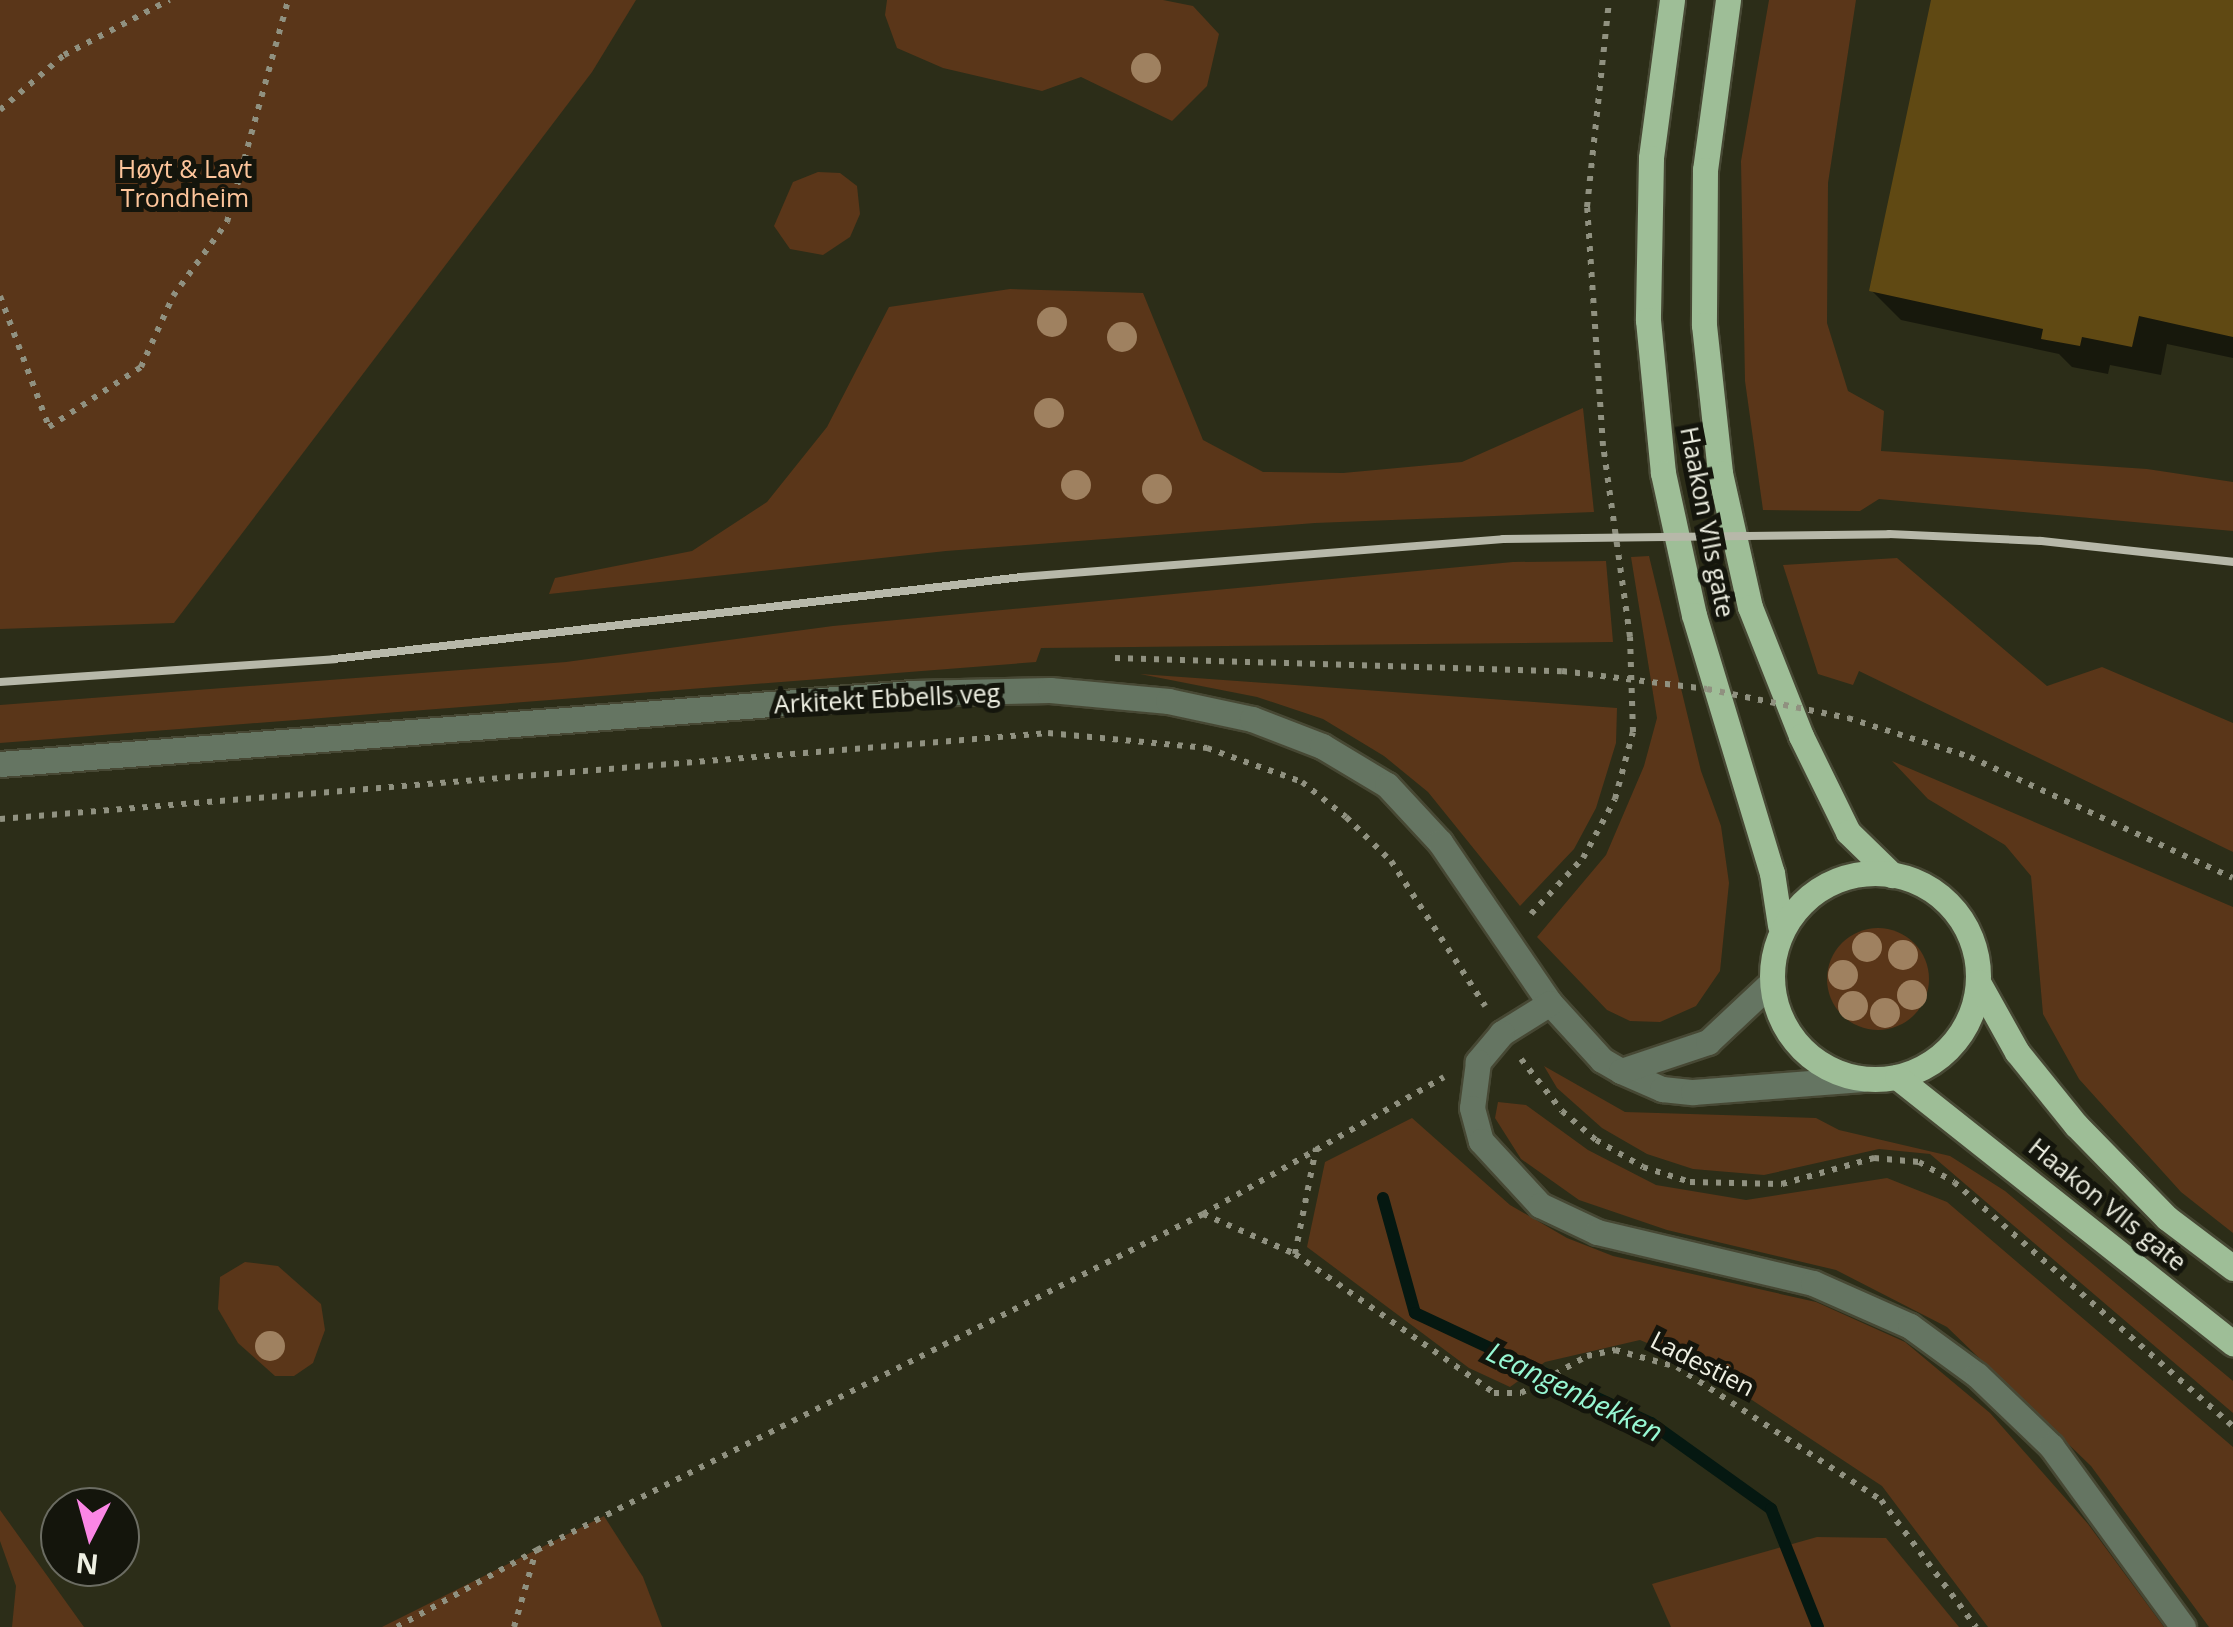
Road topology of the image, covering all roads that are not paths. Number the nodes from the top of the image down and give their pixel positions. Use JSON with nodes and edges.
{"nodes":[{"id":1,"x":1672,"y":0,"type":"edge"},
{"id":2,"x":1728,"y":0,"type":"edge"},
{"id":3,"x":0,"y":764,"type":"edge"},
{"id":4,"x":1892,"y":875,"type":"junction"},
{"id":5,"x":1780,"y":926,"type":"junction"},
{"id":6,"x":1772,"y":982,"type":"junction"},
{"id":7,"x":1978,"y":982,"type":"junction"},
{"id":8,"x":1550,"y":1004,"type":"junction"},
{"id":9,"x":1621,"y":1071,"type":"junction"},
{"id":10,"x":1897,"y":1077,"type":"junction"},
{"id":11,"x":1863,"y":1079,"type":"junction"},
{"id":12,"x":2233,"y":1268,"type":"edge"},
{"id":13,"x":2233,"y":1342,"type":"edge"},
{"id":14,"x":2183,"y":1627,"type":"edge"}],
"edges":[{"from":1,"to":5,"type":"main road","name":"Haakon VIIs gate"},
{"from":2,"to":4,"type":"main road","name":"Haakon VIIs gate"},
{"from":3,"to":8,"type":"street","name":"Arkitekt Ebbells veg"},
{"from":4,"to":5,"type":"main road"},
{"from":4,"to":7,"type":"main road"},
{"from":5,"to":6,"type":"main road"},
{"from":6,"to":9,"type":"street"},
{"from":6,"to":11,"type":"main road"},
{"from":7,"to":10,"type":"main road"},
{"from":7,"to":12,"type":"main road","name":"Haakon VIIs gate"},
{"from":8,"to":9,"type":"street","name":"Arkitekt Ebbells veg"},
{"from":8,"to":14,"type":"street"},
{"from":9,"to":11,"type":"street","name":"Arkitekt Ebbells veg"},
{"from":10,"to":11,"type":"main road"},
{"from":10,"to":13,"type":"main road","name":"Haakon VIIs gate"}]}
